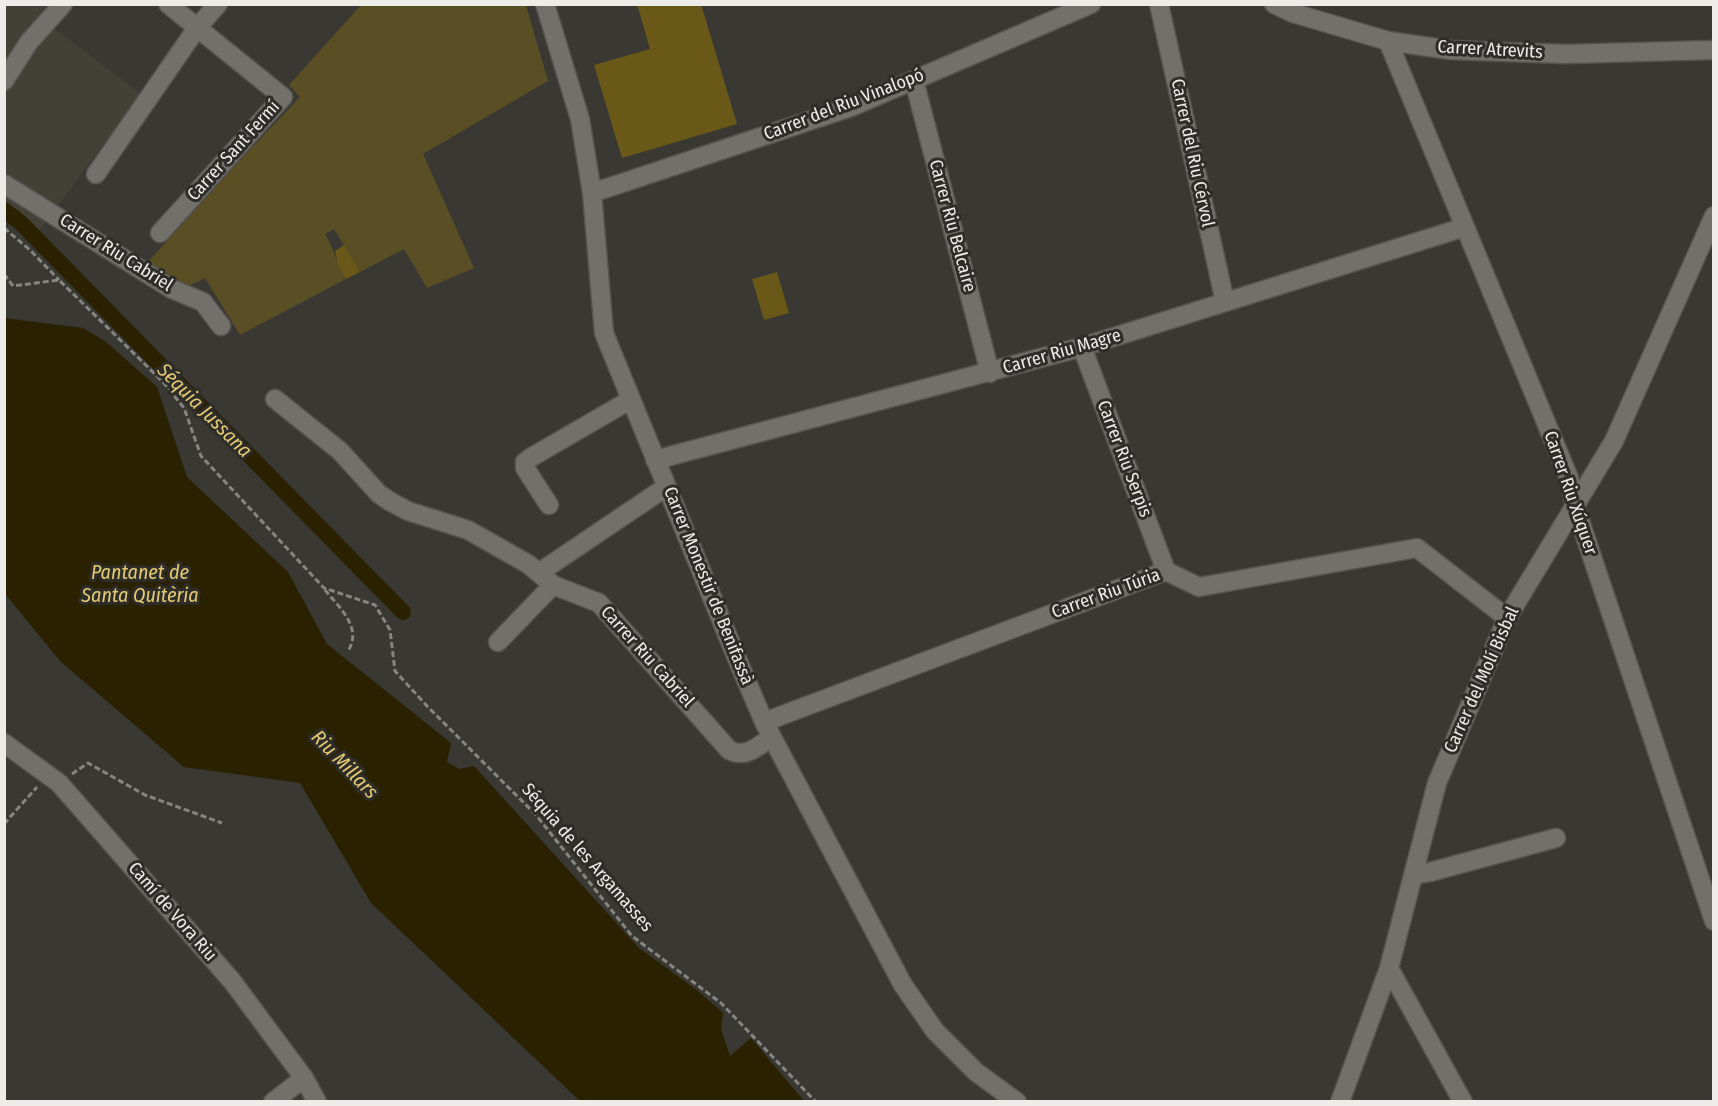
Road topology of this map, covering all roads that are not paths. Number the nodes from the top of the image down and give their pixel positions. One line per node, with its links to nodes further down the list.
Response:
1 (63, 4): 13 (street)
2 (168, 4): 9 (street, Carrer Sant Fermí)
3 (218, 4): 9 (street)
4 (545, 4): 16 (street, Carrer Monestir de Benifassà)
5 (1091, 4): 12 (street, Carrer del Riu Vinalopó)
6 (1159, 4): 20 (street, Carrer del Riu Cérvol)
7 (1274, 4): 8 (street, Carrer Atrevits)
8 (1293, 9): 10 (street, Carrer Atrevits)
9 (197, 27): 14 (street); 19 (street, Carrer Sant Fermí)
10 (1388, 41): 11 (street, Carrer Atrevits); 18 (street, Carrer Riu Xúquer)
11 (1713, 50)
12 (914, 80): 16 (street, Carrer del Riu Vinalopó); 23 (street, Carrer Riu Belcaire)
13 (4, 81)
14 (96, 174)
15 (4, 184): 21 (street, Carrer Riu Cabriel)
16 (592, 193): 25 (street, Carrer Monestir de Benifassà)
17 (1713, 216): 29 (street, Carrer del Molí Bisbal)
18 (1465, 227): 20 (street, Carrer Riu Magre); 29 (street, Carrer Riu Xúquer)
19 (160, 233)
20 (1225, 302): 22 (street, Carrer Riu Magre)
21 (221, 326)
22 (1082, 347): 23 (street, Carrer Riu Magre); 30 (street, Carrer Riu Serpis)
23 (990, 373): 26 (street, Carrer Riu Magre)
24 (275, 399): 31 (street, Carrer Riu Cabriel)
25 (630, 400): 26 (street, Carrer Monestir de Benifassà); 28 (street)
26 (655, 460): 27 (street, Carrer Monestir de Benifassà)
27 (666, 487): 31 (street); 34 (street, Carrer Monestir de Benifassà)
28 (549, 505)
29 (1575, 506): 32 (street, Carrer del Molí Bisbal); 38 (street, Carrer Riu Xúquer)
30 (1166, 571): 32 (street, Carrer Riu Túria); 34 (street, Carrer Riu Túria)
31 (546, 579): 33 (street); 34 (street, Carrer Riu Cabriel)
32 (1507, 618): 37 (street, Carrer del Molí Bisbal)
33 (498, 642)
34 (768, 730): 43 (street, Carrer Monestir de Benifassà)
35 (4, 742): 40 (street, Camí de Vora Riu)
36 (1556, 838): 37 (street)
37 (1414, 875): 39 (street, Carrer del Molí Bisbal)
38 (1713, 921)
39 (1389, 968): 44 (street, Carrer del Molí Bisbal); 45 (street)
40 (304, 1078): 41 (street); 42 (street, Camí de Vora Riu)
41 (273, 1101)
42 (317, 1101)
43 (1017, 1101)
44 (1340, 1101)
45 (1463, 1101)

